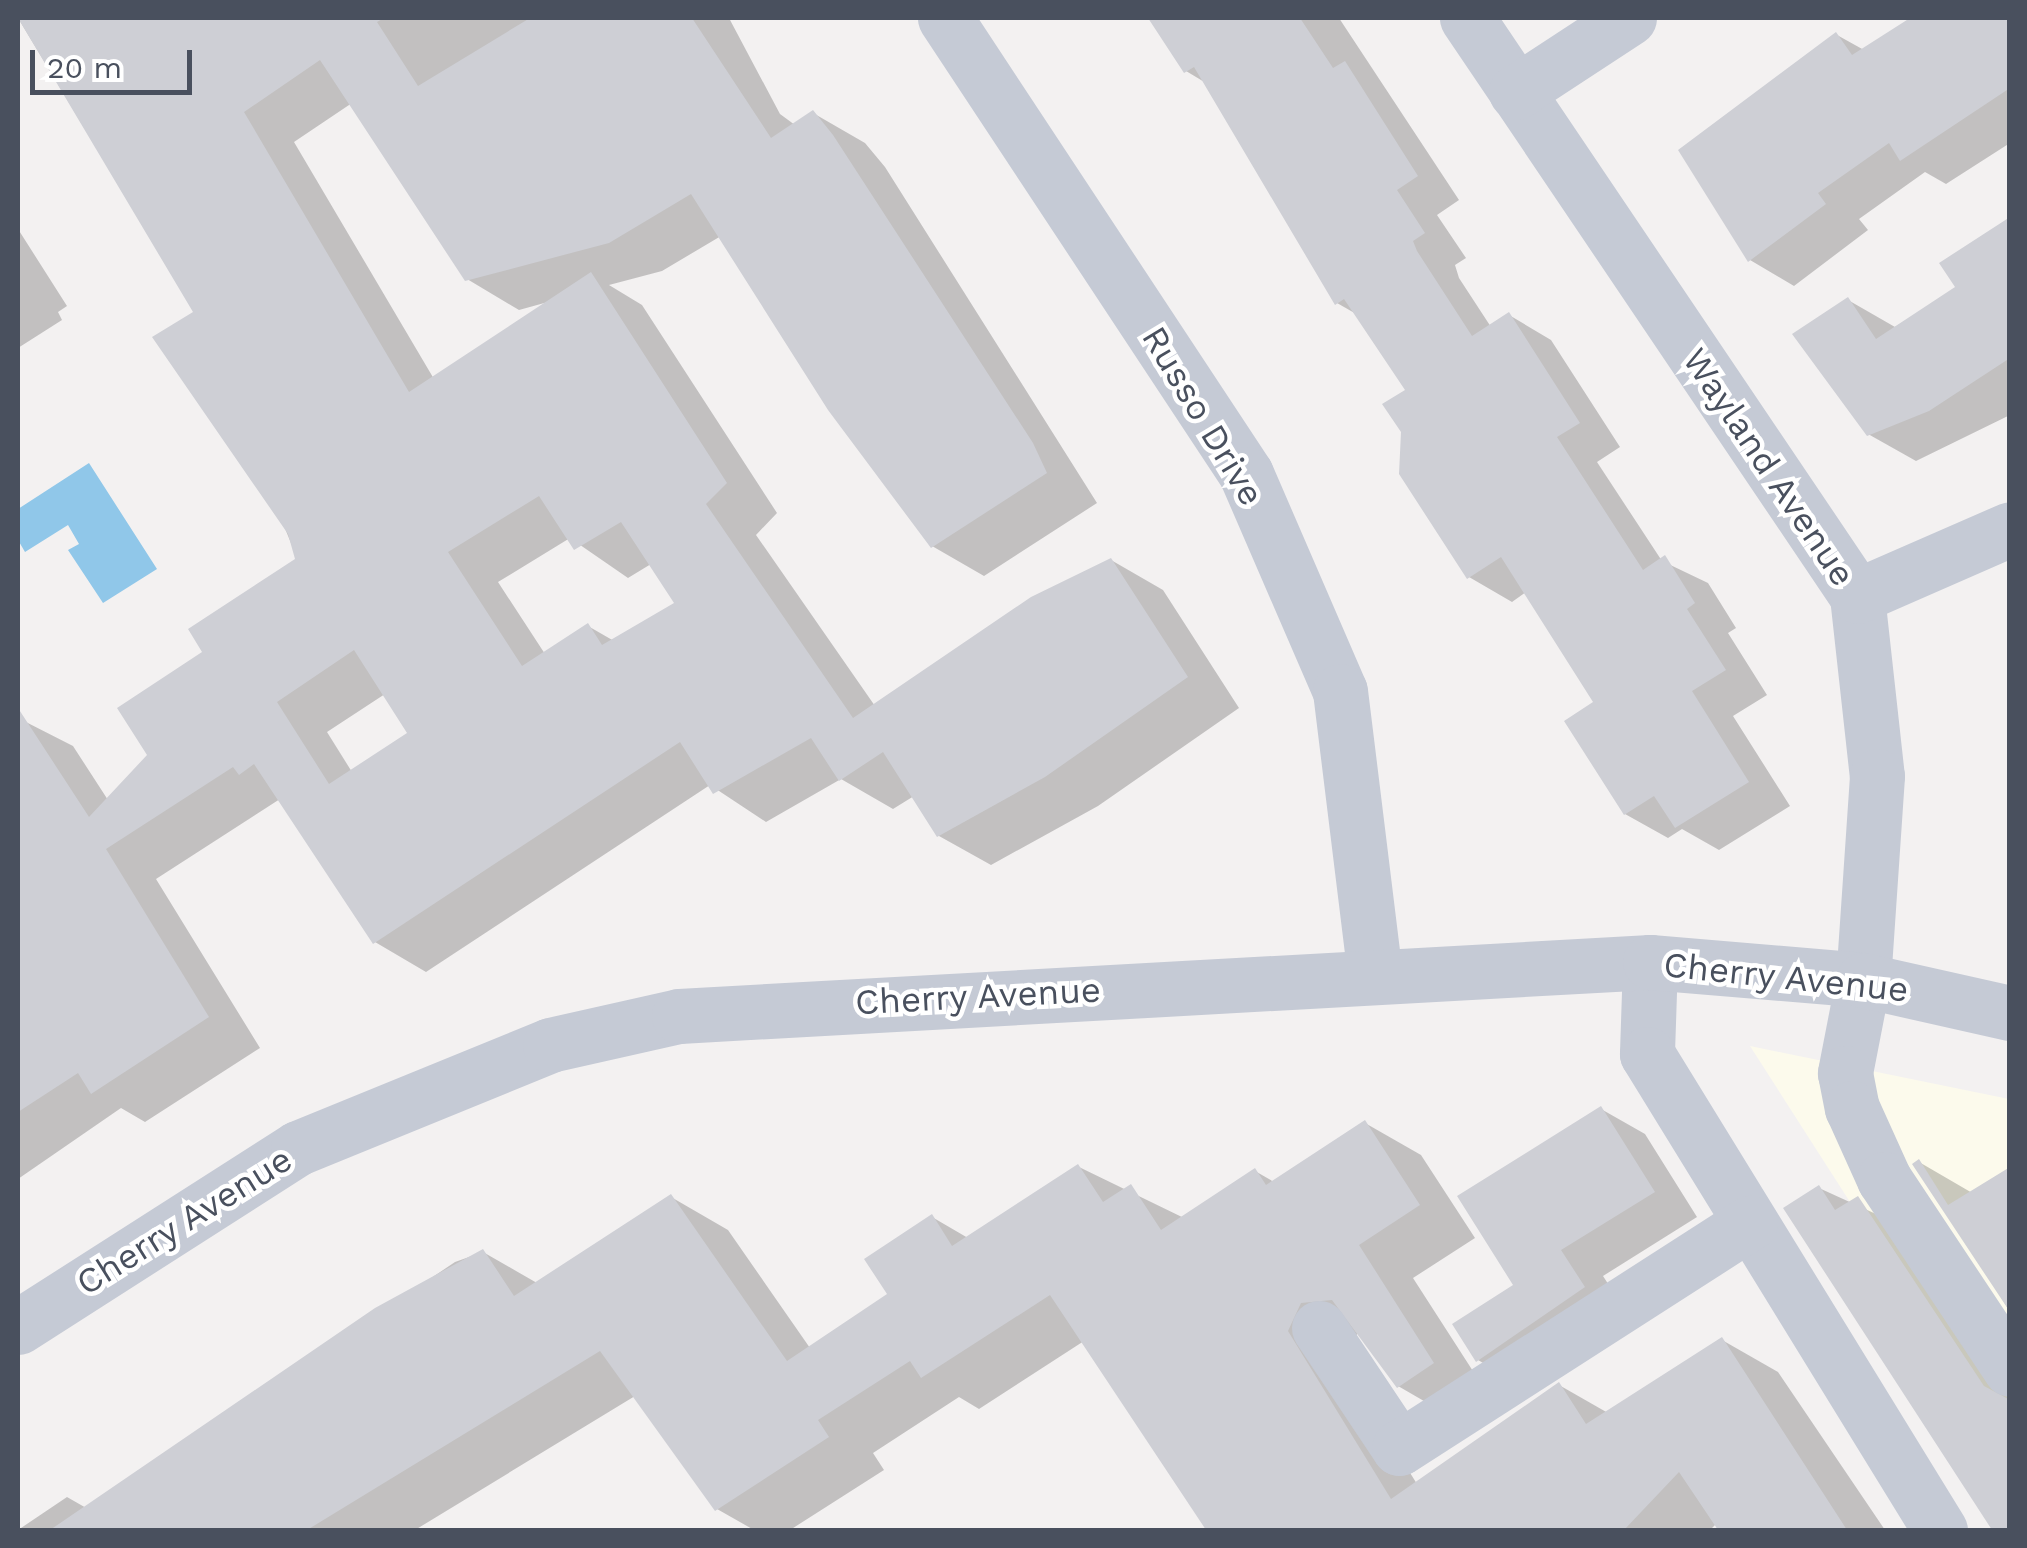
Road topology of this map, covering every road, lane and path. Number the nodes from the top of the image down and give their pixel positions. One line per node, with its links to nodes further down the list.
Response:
1 (945, 18): 8 (street, Russo Drive)
2 (1467, 18): 4 (street, Wayland Avenue)
3 (1628, 18): 4 (street)
4 (1516, 92): 6 (street, Wayland Avenue)
5 (2010, 529): 6 (street)
6 (1858, 596): 9 (street, Wayland Avenue)
7 (1650, 962): 8 (street, Cherry Avenue); 9 (street, Cherry Avenue); 11 (street)
8 (1375, 975): 12 (street, Cherry Avenue)
9 (1863, 980): 10 (street, Cherry Avenue); 14 (street, Wayland Avenue)
10 (2010, 1013)
11 (1750, 1224): 13 (street); 15 (street)
12 (18, 1327)
13 (1318, 1328)
14 (2010, 1369)
15 (1940, 1530)

